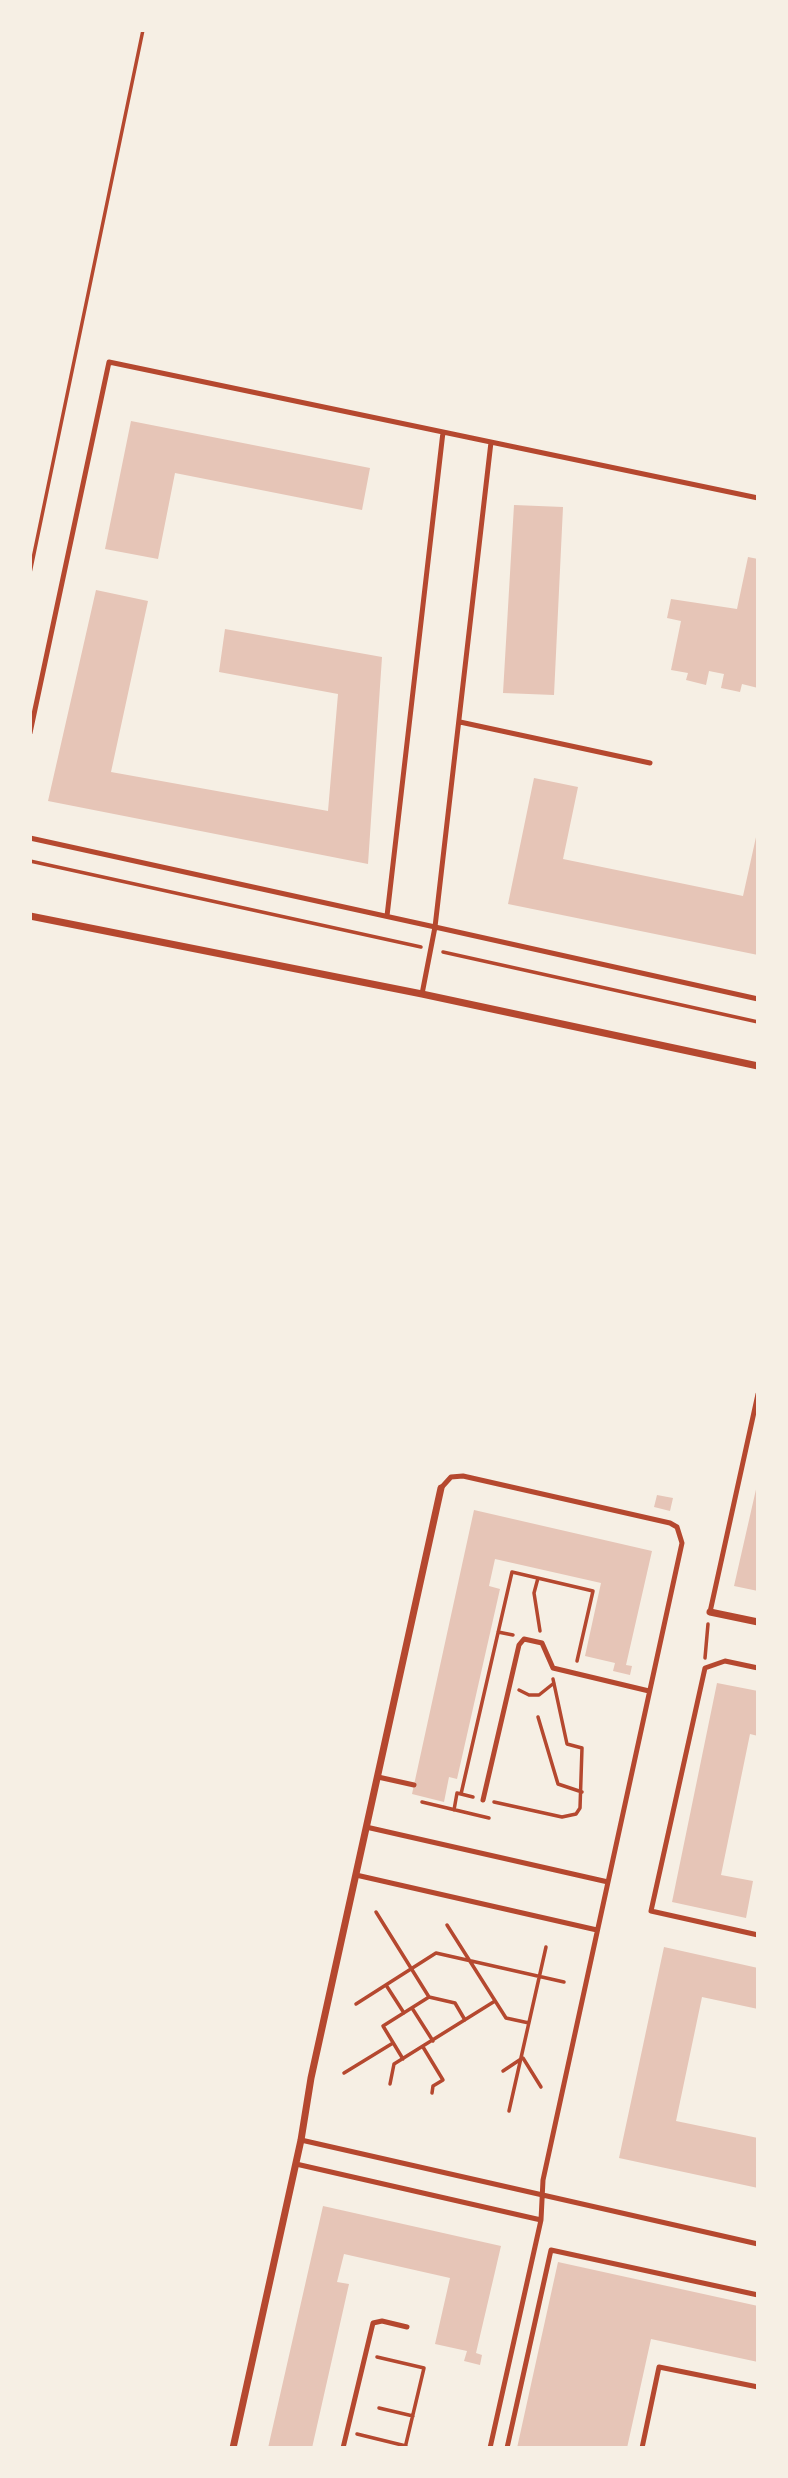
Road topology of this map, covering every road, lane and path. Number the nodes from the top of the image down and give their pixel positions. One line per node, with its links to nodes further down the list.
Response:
1 (142, 30): 5 (path)
2 (443, 432): 3 (lane); 7 (lane); 12 (lane)
3 (491, 442): 4 (lane); 6 (lane)
4 (758, 498)
5 (30, 573)
6 (460, 722): 8 (lane); 13 (lane)
7 (30, 733)
8 (650, 763)
9 (30, 838): 12 (lane)
10 (30, 861): 14 (path)
11 (30, 916): 15 (street)
12 (387, 916): 13 (lane)
13 (435, 927): 14 (lane); 16 (lane)
14 (431, 949): 15 (lane); 17 (path)
15 (422, 994): 18 (street)
16 (758, 999)
17 (758, 1022)
18 (758, 1066)
19 (758, 1394): 22 (lane)
20 (441, 1488): 30 (lane); 32 (street)
21 (538, 1578): 24 (path)
22 (710, 1612): 23 (street); 26 (path)
23 (758, 1622)
24 (542, 1643): 25 (lane); 28 (lane)
25 (553, 1668): 29 (path); 30 (lane)
26 (705, 1668): 27 (lane); 45 (lane)
27 (758, 1668)
28 (510, 1681): 29 (path); 35 (lane)
29 (554, 1683): 34 (path)
30 (649, 1691): 41 (lane)
31 (538, 1717): 34 (path)
32 (378, 1777): 33 (lane); 39 (street)
33 (414, 1785)
34 (582, 1792): 35 (path)
35 (483, 1800): 37 (path)
36 (422, 1802): 37 (path)
37 (454, 1810): 38 (path)
38 (489, 1818)
39 (366, 1827): 40 (street); 41 (lane)
40 (356, 1875): 44 (lane); 70 (street)
41 (608, 1882): 44 (lane)
42 (376, 1912): 48 (path)
43 (447, 1925): 47 (path)
44 (597, 1930): 72 (lane)
45 (758, 1935)
46 (547, 1947): 49 (path)
47 (470, 1960): 48 (path); 49 (path); 53 (path)
48 (412, 1968): 51 (path); 52 (path)
49 (540, 1976): 50 (path); 58 (path)
50 (564, 1982)
51 (386, 1984): 54 (path); 56 (path)
52 (429, 1997): 55 (path); 57 (path)
53 (495, 2001): 57 (path); 58 (path)
54 (356, 2004)
55 (412, 2008): 56 (path); 59 (path)
56 (404, 2013): 60 (path)
57 (466, 2020): 59 (path)
58 (529, 2023): 62 (path)
59 (433, 2040): 61 (path)
60 (393, 2043): 63 (path); 65 (path)
61 (423, 2047): 63 (path); 68 (path)
62 (521, 2058): 64 (path); 67 (path); 69 (path)
63 (403, 2059): 66 (path)
64 (503, 2071)
65 (344, 2073)
66 (390, 2084)
67 (541, 2087)
68 (432, 2093)
69 (509, 2111)
70 (302, 2140): 71 (street); 72 (lane)
71 (296, 2164): 73 (lane); 83 (street)
72 (542, 2194): 73 (lane); 74 (lane)
73 (541, 2220): 85 (lane)
74 (758, 2244)
75 (758, 2295): 86 (lane)
76 (407, 2327): 77 (lane)
77 (364, 2354): 80 (path); 81 (lane)
78 (758, 2387): 87 (lane)
79 (379, 2408): 80 (path)
80 (413, 2416): 82 (path)
81 (346, 2432): 82 (path); 84 (lane)
82 (406, 2447)
83 (233, 2448)
84 (343, 2448)
85 (490, 2448)
86 (507, 2448)
87 (642, 2448)

